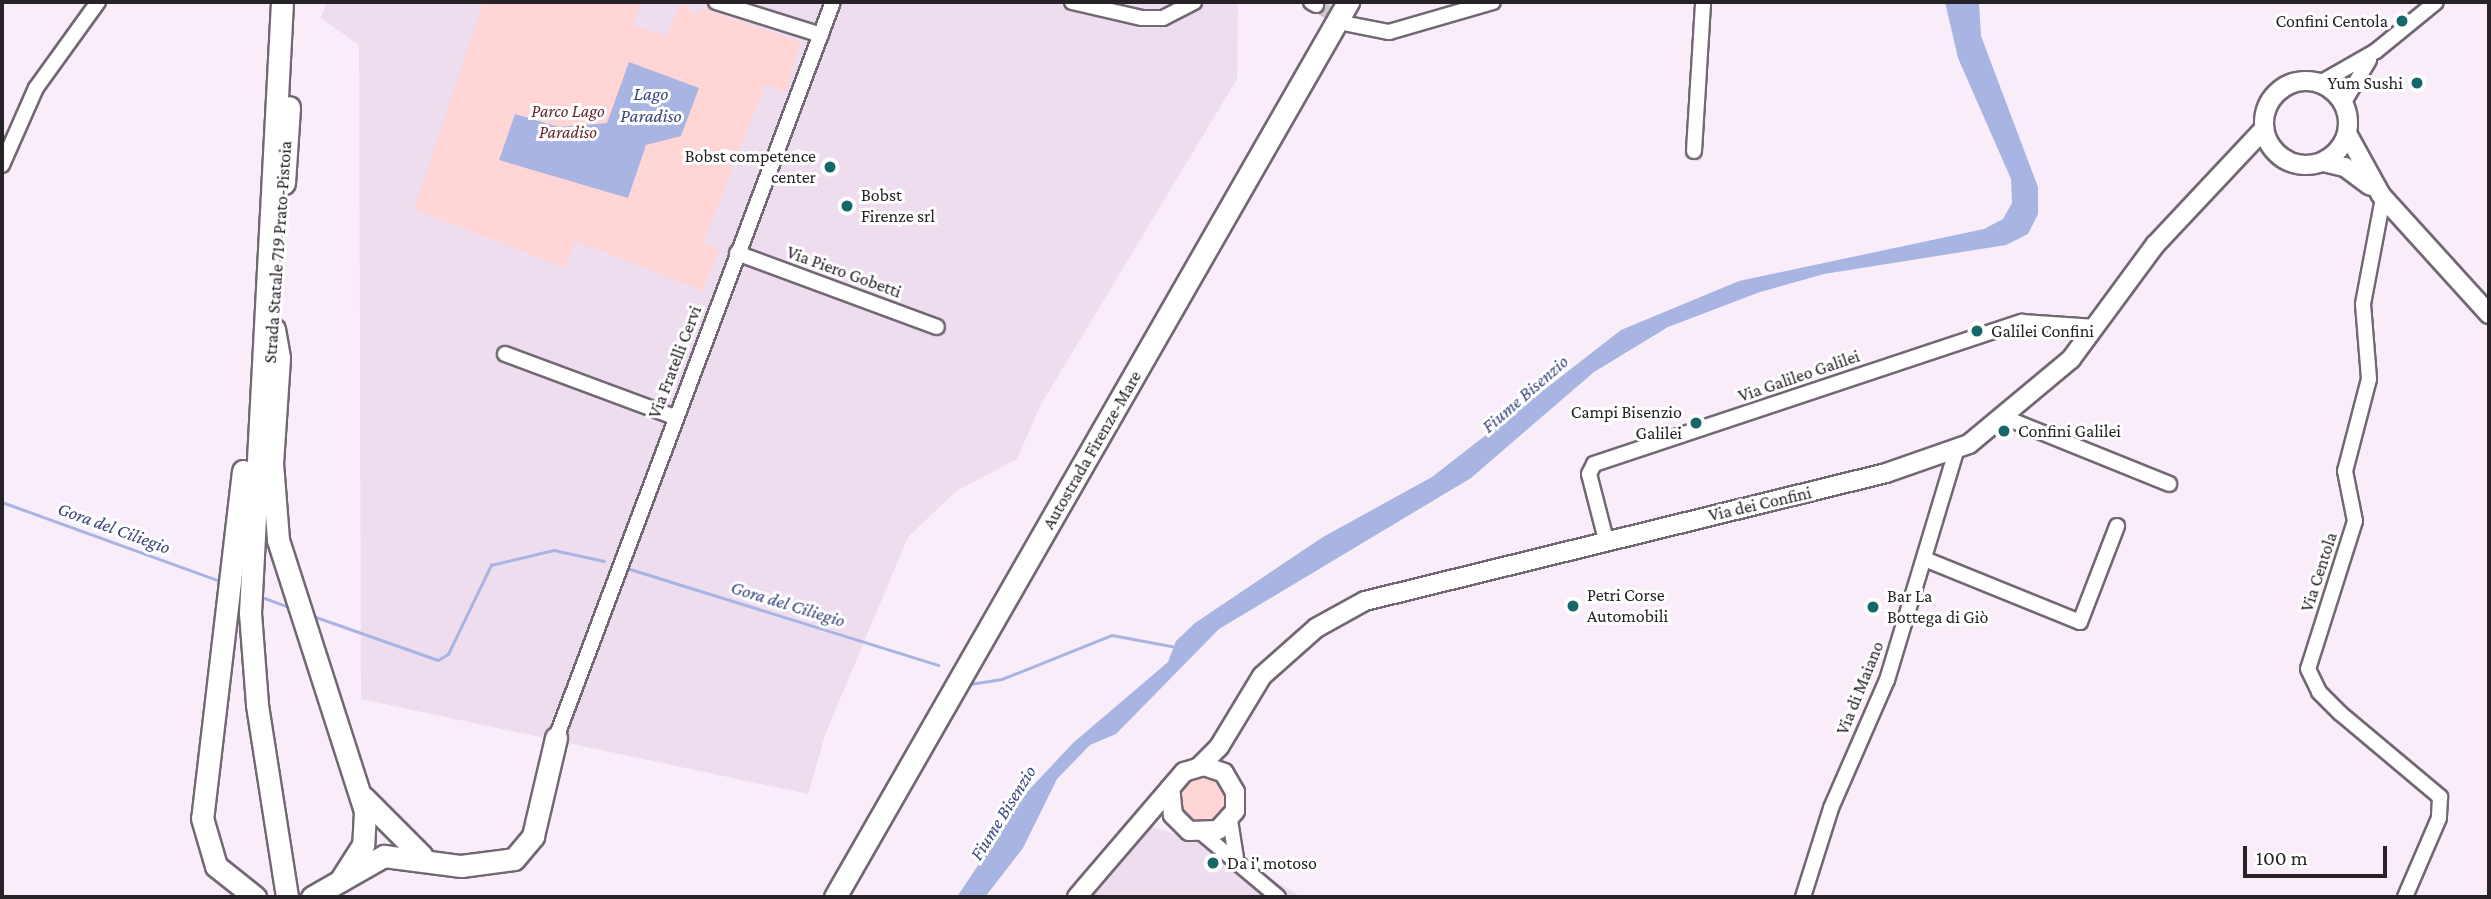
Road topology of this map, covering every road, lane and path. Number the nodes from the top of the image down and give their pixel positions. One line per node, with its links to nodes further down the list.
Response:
1 (98, 2): 22 (street)
2 (286, 2): 29 (highway, Strada Statale 719 Prato-Pistoia)
3 (716, 2): 13 (street)
4 (833, 2): 13 (street, Via Fratelli Cervi)
5 (1072, 2): 6 (street)
6 (1194, 2)
7 (1348, 2): 55 (highway, Autostrada Firenze-Mare)
8 (1493, 2): 12 (street)
9 (1703, 2): 19 (street)
10 (2436, 2): 14 (street, Via dei Confini)
11 (1320, 3): 54 (highway, Autostrada Firenze-Mare)
12 (1348, 24)
13 (821, 35): 25 (street, Via Fratelli Cervi)
14 (2376, 51): 15 (street, Via dei Confini); 16 (street, Via dei Confini)
15 (2320, 83): 16 (main road); 17 (main road, Via dei Confini)
16 (2344, 102): 18 (main road)
17 (2264, 129): 20 (main road); 23 (main road, Via dei Confini)
18 (2348, 135): 21 (main road); 24 (main road)
19 (1694, 151)
20 (2279, 156): 21 (main road); 23 (main road, Via dei Confini)
21 (2323, 162): 24 (main road)
22 (2, 165)
23 (2214, 189): 28 (main road, Via dei Confini)
24 (2382, 197): 26 (main road); 59 (street, Via Centola)
25 (737, 253): 27 (street, Via Piero Gobetti); 31 (street, Via Fratelli Cervi)
26 (2489, 314)
27 (937, 327)
28 (2095, 327): 32 (main road, Via dei Confini); 36 (street, Via Galileo Galilei)
29 (267, 331): 43 (highway); 51 (highway, Strada Statale 719 Prato-Pistoia); 52 (highway)
30 (505, 354): 31 (street)
31 (674, 417): 39 (street, Via Fratelli Cervi)
32 (2006, 418): 33 (main road, Via dei Confini); 34 (street)
33 (1956, 451): 36 (main road, Via dei Confini); 37 (street, Via di Maiano)
34 (2169, 484)
35 (2117, 526): 37 (street)
36 (1606, 541): 38 (main road, Via dei Confini)
37 (1927, 560): 58 (street, Via di Maiano)
38 (1240, 708): 40 (main road, Via dei Confini); 41 (main road, Via dei Confini)
39 (556, 738): 48 (highway)
40 (1200, 766): 41 (main road); 42 (main road, Via dei Confini)
41 (1227, 776): 44 (main road, Via dei Confini)
42 (1170, 788): 45 (main road); 46 (main road, Via dei Confini)
43 (362, 796): 48 (highway); 50 (highway)
44 (1230, 820): 47 (main road); 49 (street)
45 (1177, 822): 46 (main road); 47 (main road)
46 (1135, 828): 56 (main road, Via dei Confini)
47 (1203, 834): 49 (street)
48 (424, 857): 50 (highway)
49 (1237, 863): 57 (street)
50 (340, 881): 53 (highway)
51 (285, 887)
52 (255, 897)
53 (312, 897)
54 (820, 897)
55 (835, 897)
56 (1077, 897)
57 (1279, 897)
58 (1804, 897)
59 (2405, 897)

